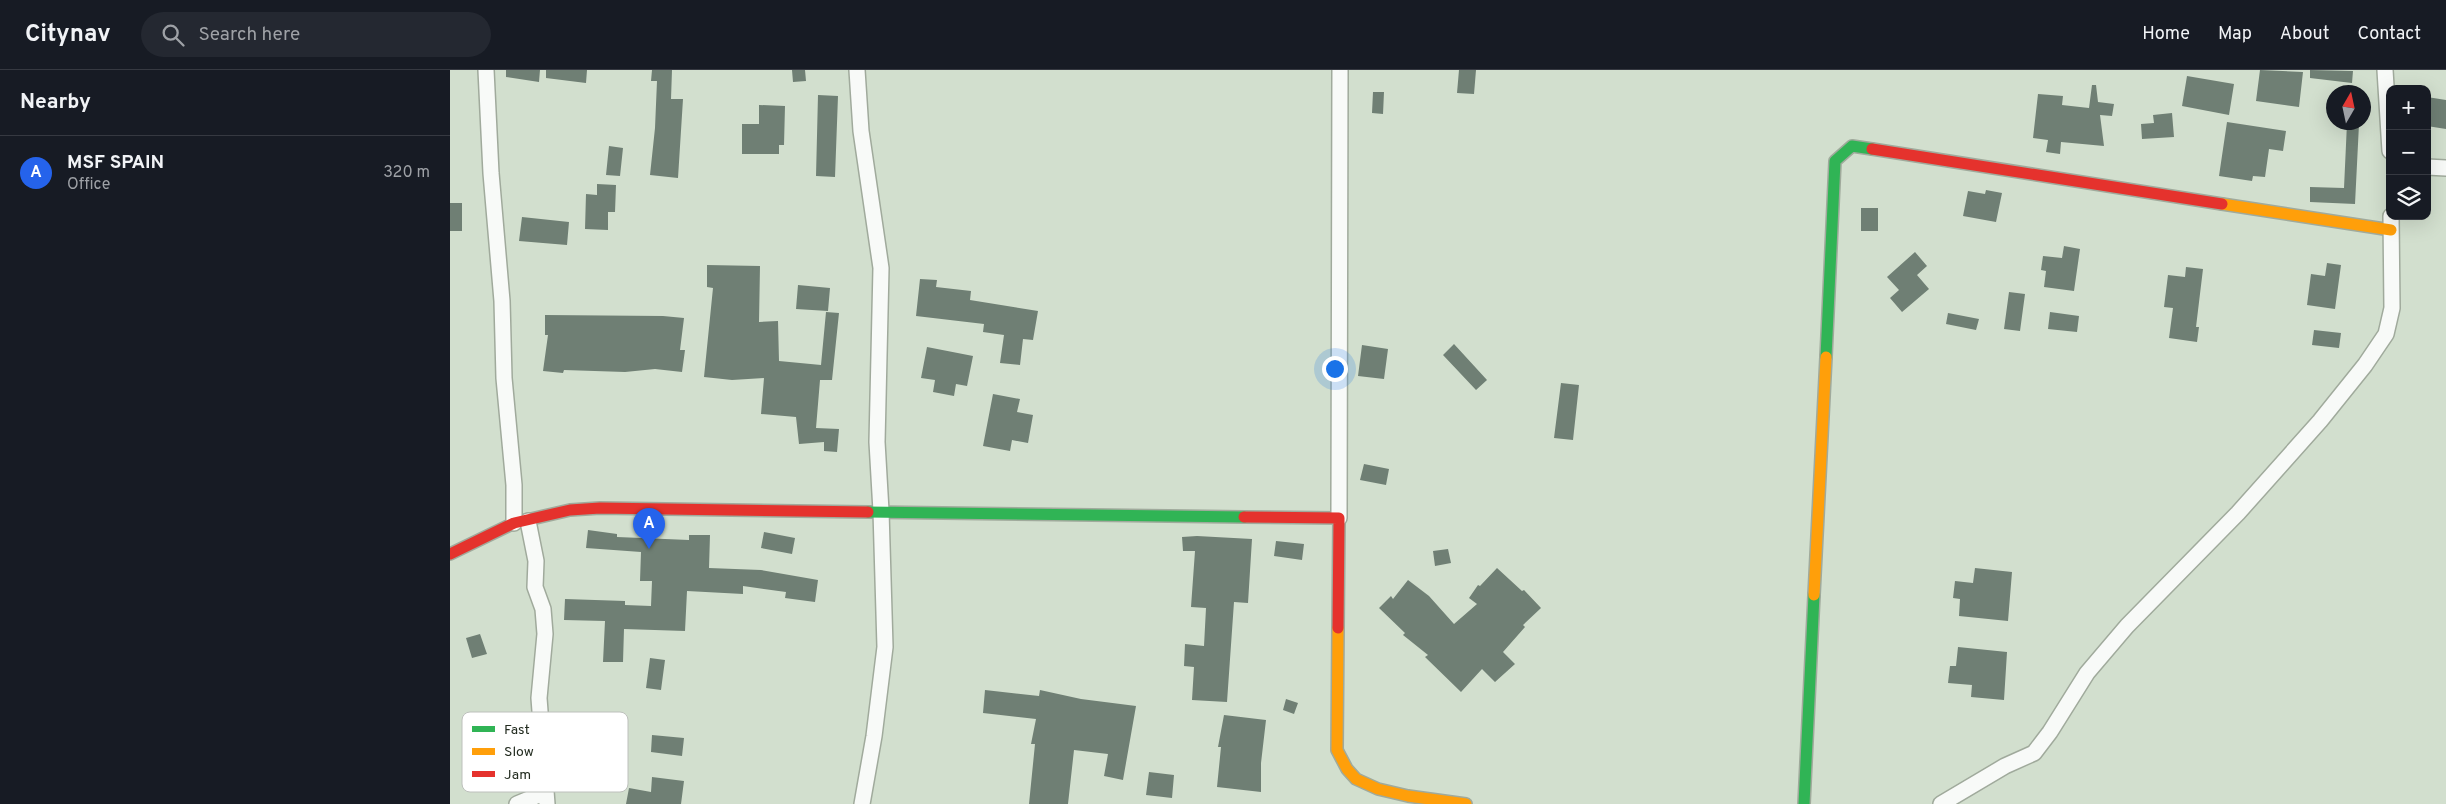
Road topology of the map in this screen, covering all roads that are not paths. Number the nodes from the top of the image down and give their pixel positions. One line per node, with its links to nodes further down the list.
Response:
1 (486, 70): 11 (street)
2 (857, 70): 9 (street)
3 (1340, 70): 10 (street)
4 (2385, 70): 5 (street)
5 (2389, 130)
6 (2431, 168): 7 (street)
7 (2446, 168)
8 (2391, 223): 18 (street); 19 (street)
9 (881, 511): 10 (street); 11 (street); 16 (street)
10 (1339, 518): 17 (street)
11 (521, 522): 12 (street); 13 (street)
12 (450, 554)
13 (540, 712)
14 (547, 798): 15 (street)
15 (517, 804)
16 (862, 804)
17 (1466, 804)
18 (1804, 804)
19 (1941, 804)

